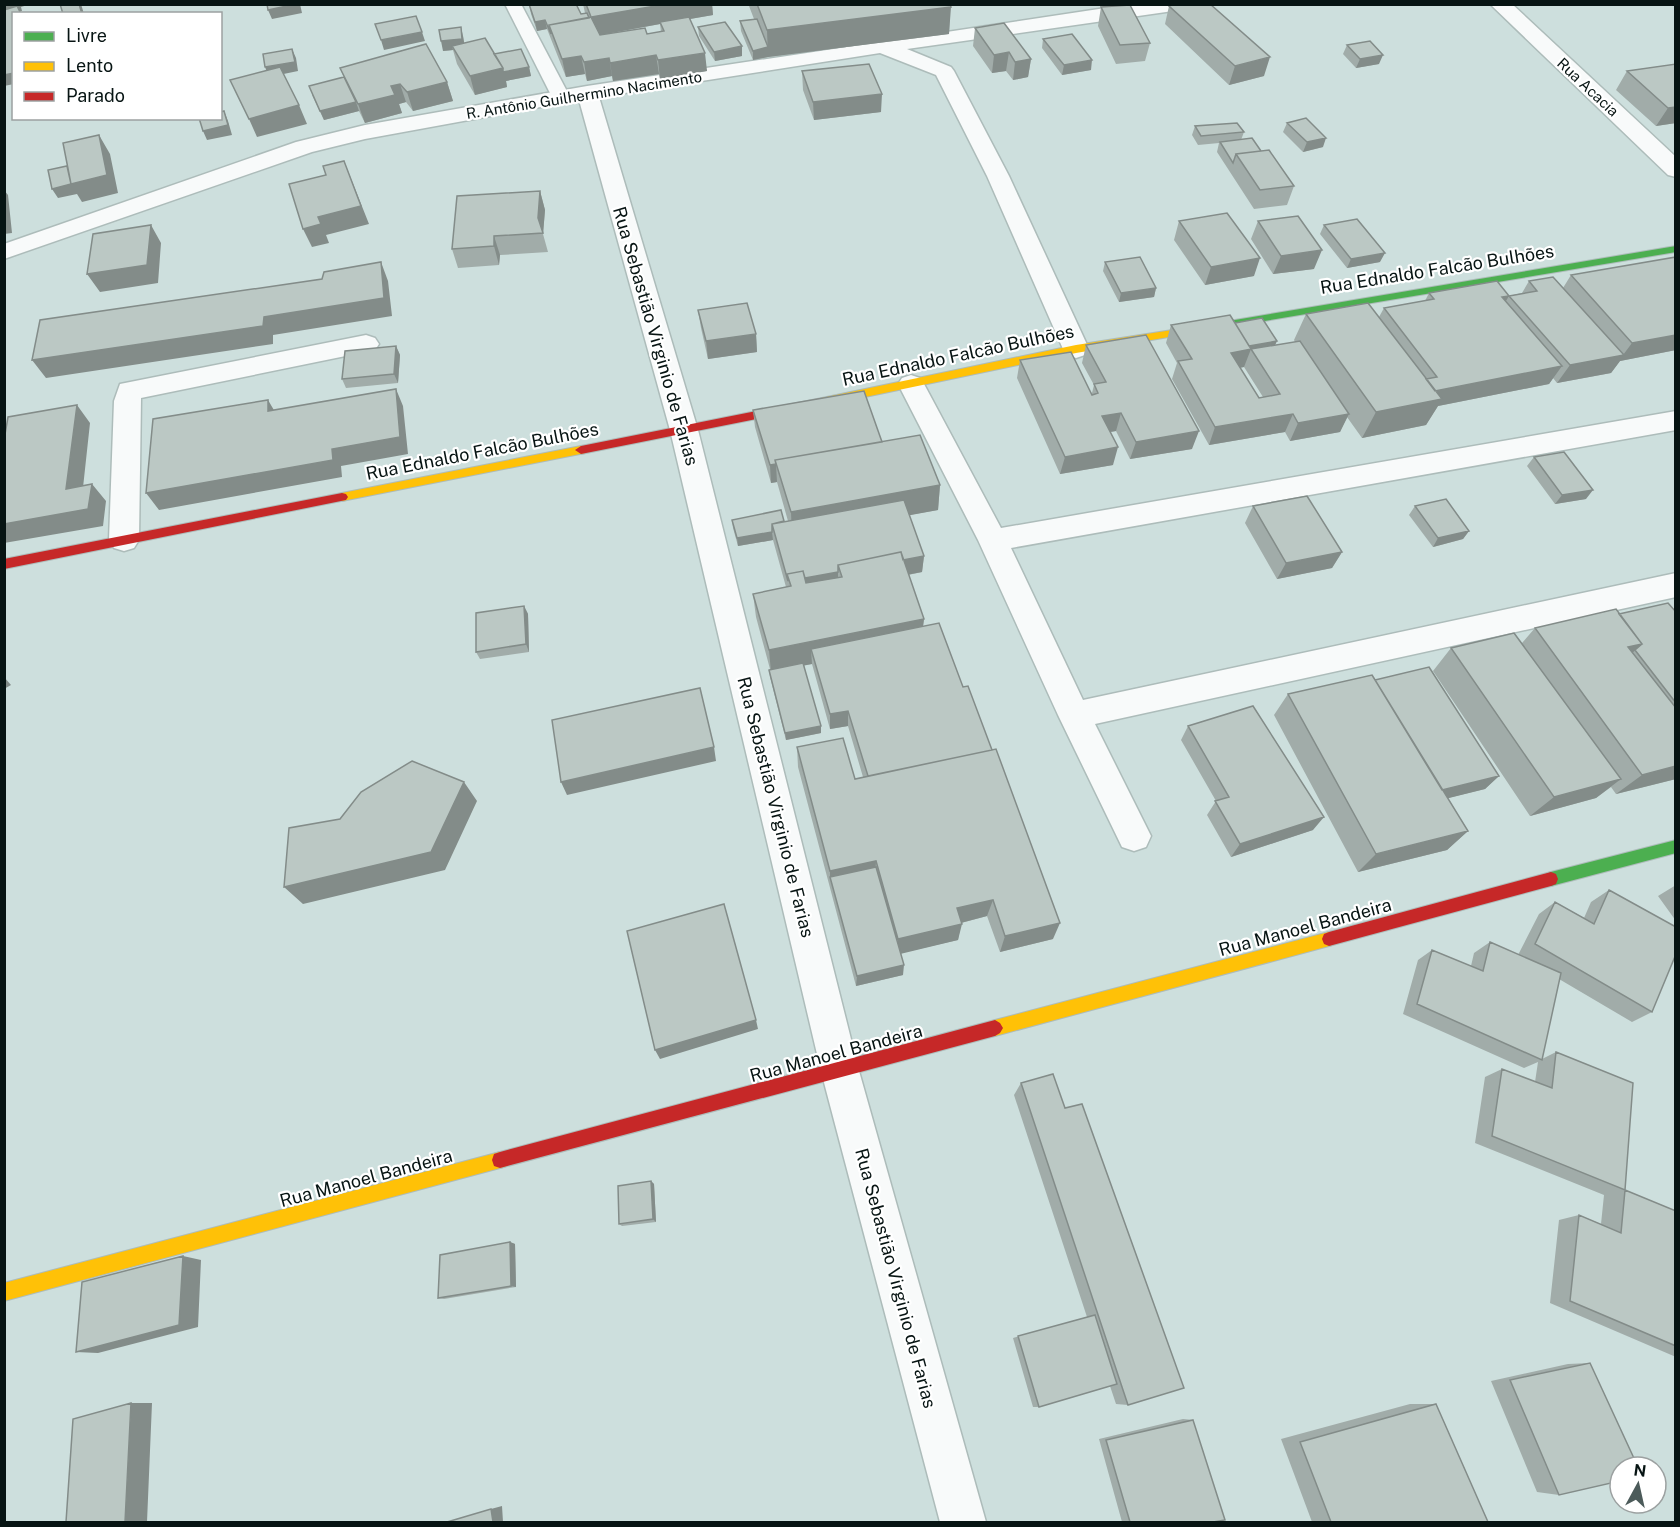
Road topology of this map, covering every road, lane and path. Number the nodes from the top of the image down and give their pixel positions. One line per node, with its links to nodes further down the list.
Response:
1 (513, 4): 7 (lane, Rua Sebastião Virginio de Farias)
2 (1180, 4): 4 (street, R. Antônio Guilhermino Nacimento)
3 (1500, 4): 8 (street, Rua Acacia)
4 (958, 35): 5 (street, R. Antônio Guilhermino Nacimento); 6 (street)
5 (883, 47): 6 (street); 7 (street, R. Antônio Guilhermino Nacimento)
6 (944, 70): 12 (street)
7 (574, 95): 10 (street, R. Antônio Guilhermino Nacimento); 15 (street, Rua Sebastião Virginio de Farias)
8 (1676, 170)
9 (1676, 249): 12 (street, Rua Ednaldo Falcão Bulhões)
10 (4, 252)
11 (366, 344): 16 (street)
12 (1077, 349): 13 (street, Rua Ednaldo Falcão Bulhões)
13 (911, 384): 15 (street, Rua Ednaldo Falcão Bulhões); 17 (street)
14 (1676, 420): 17 (street)
15 (684, 430): 16 (street, Rua Ednaldo Falcão Bulhões); 23 (street, Rua Sebastião Virginio de Farias)
16 (124, 540): 18 (street, Rua Ednaldo Falcão Bulhões)
17 (993, 540): 20 (street)
18 (4, 564)
19 (1676, 585): 20 (street)
20 (1074, 716): 21 (street)
21 (1134, 836)
22 (1676, 846): 23 (street, Rua Manoel Bandeira)
23 (840, 1071): 24 (street, Rua Manoel Bandeira); 25 (street, Rua Sebastião Virginio de Farias)
24 (4, 1292)
25 (963, 1522)

